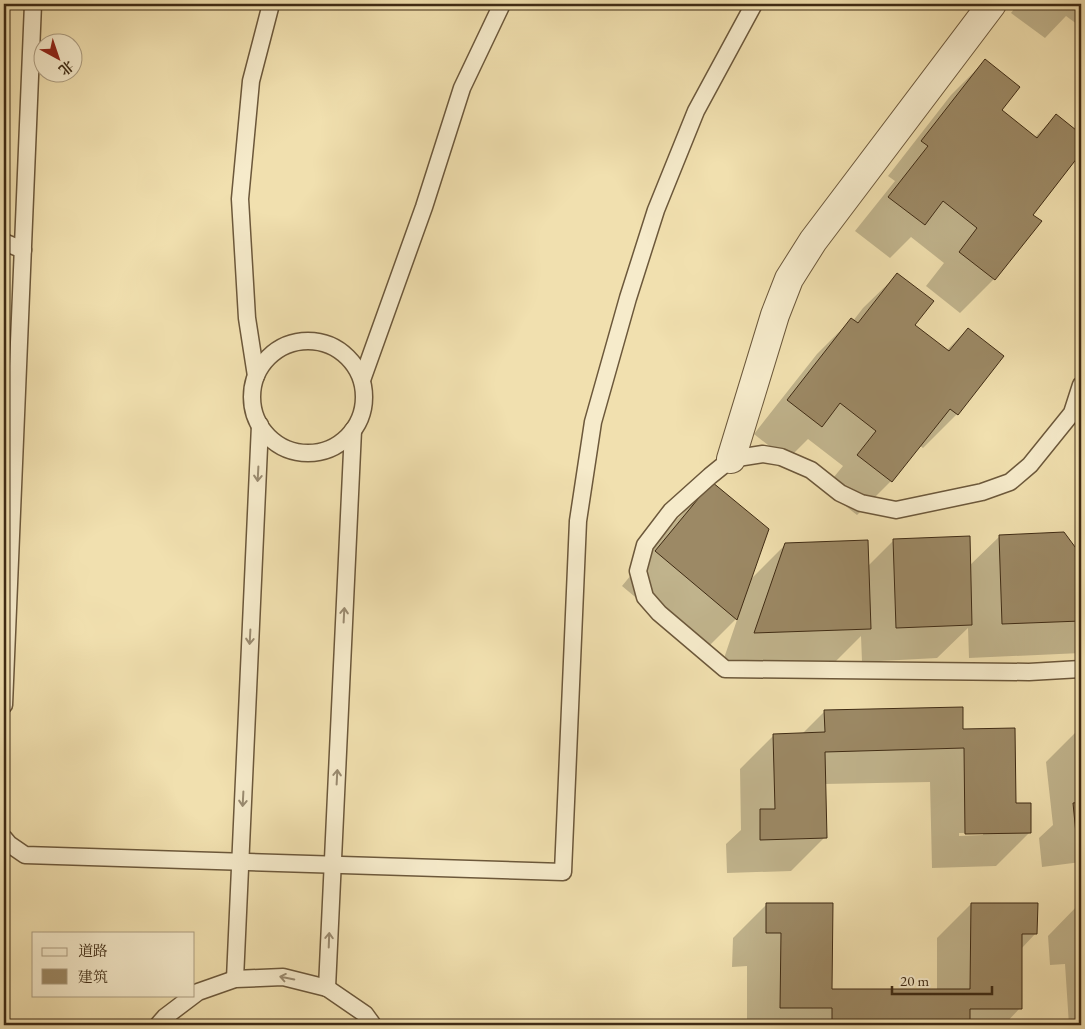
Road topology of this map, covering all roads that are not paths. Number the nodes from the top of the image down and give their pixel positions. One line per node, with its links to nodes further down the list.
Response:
1 (33, 4): 7 (lane)
2 (271, 4): 8 (lane)
3 (502, 4): 9 (lane)
4 (754, 4): 18 (lane)
5 (992, 4): 13 (street)
6 (4, 242): 7 (lane)
7 (23, 250): 15 (lane)
8 (256, 376): 9 (lane); 11 (lane)
9 (362, 380): 12 (lane)
10 (1081, 385): 13 (lane)
11 (260, 426): 12 (lane); 17 (lane, one-way to 17)
12 (354, 430): 18 (lane, one-way to 12)
13 (731, 460): 14 (lane)
14 (1081, 669)
15 (4, 706)
16 (4, 838): 17 (lane)
17 (240, 862): 18 (lane); 19 (lane)
18 (332, 864): 20 (lane, one-way to 18)
19 (236, 979): 20 (lane, one-way to 19); 21 (lane)
20 (327, 988): 24 (lane)
21 (195, 994)
22 (192, 996): 23 (lane)
23 (158, 1025)
24 (373, 1025)

